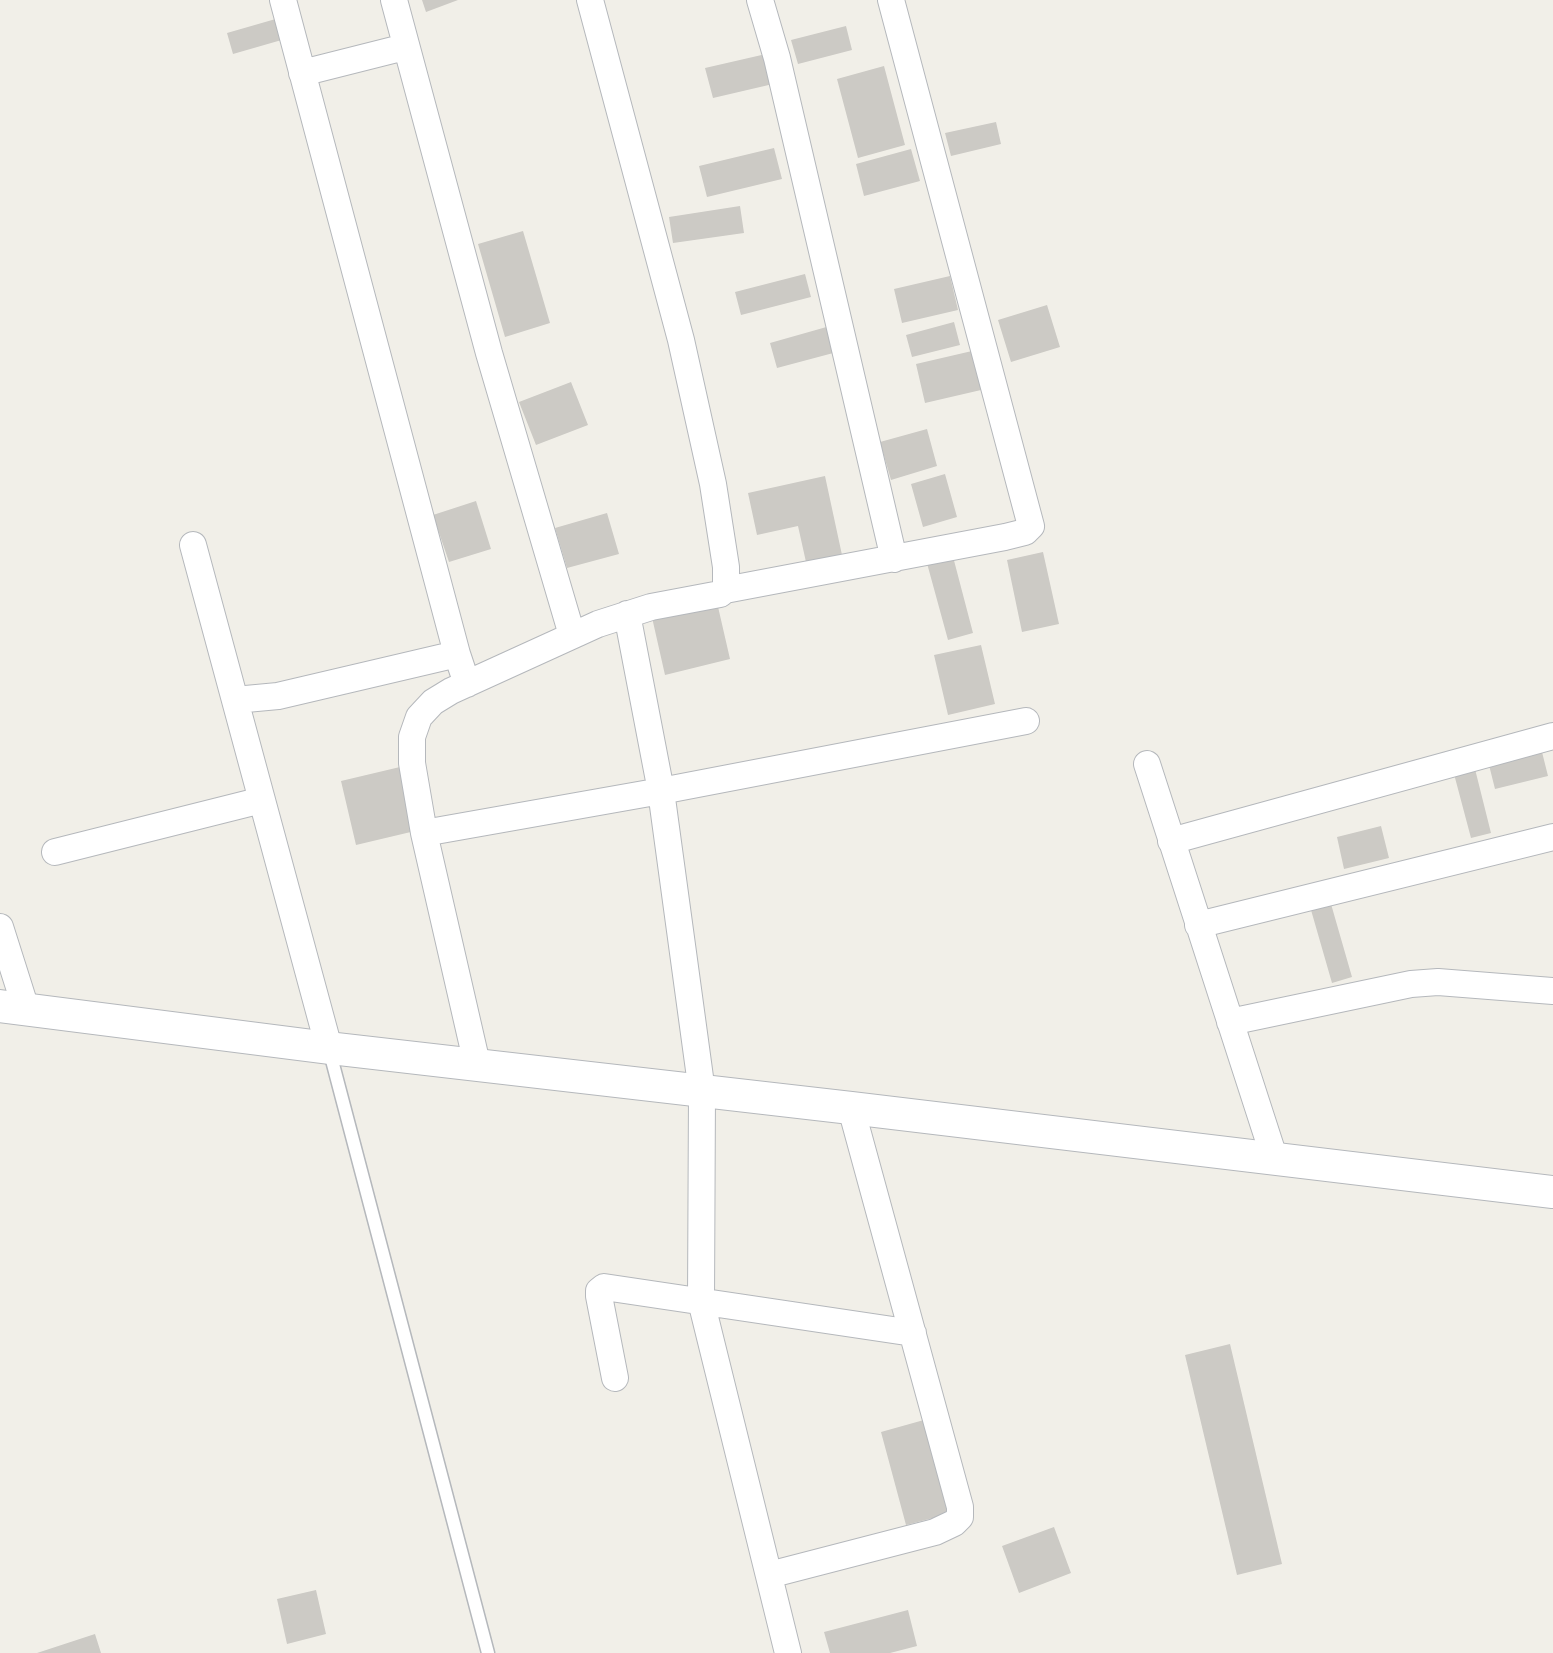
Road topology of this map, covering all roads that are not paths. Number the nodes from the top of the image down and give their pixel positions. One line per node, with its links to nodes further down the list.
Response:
1 (283, 0): 7 (street)
2 (394, 0): 6 (street)
3 (590, 0): 10 (street)
4 (760, 0): 9 (street)
5 (891, 0): 9 (street)
6 (405, 47): 7 (street); 12 (street)
7 (302, 73): 13 (street)
8 (193, 545): 15 (street)
9 (894, 559): 10 (street)
10 (725, 590): 11 (street)
11 (627, 614): 12 (street); 19 (street)
12 (572, 635): 14 (street)
13 (457, 654): 14 (street); 15 (street)
14 (467, 684): 21 (street)
15 (235, 700): 20 (street)
16 (1026, 721): 19 (street)
17 (1553, 736): 23 (street)
18 (1147, 764): 23 (street)
19 (661, 791): 21 (street); 32 (street)
20 (262, 800): 24 (street); 30 (street)
21 (424, 833): 31 (street)
22 (1553, 837): 25 (street)
23 (1171, 841): 25 (street)
24 (56, 852)
25 (1198, 925): 29 (street)
26 (0, 927): 28 (street)
27 (1553, 991): 29 (street)
28 (13, 1008): 30 (street)
29 (1230, 1022): 34 (street)
30 (329, 1048): 31 (street); 40 (lane)
31 (477, 1064): 32 (street)
32 (702, 1092): 33 (street); 36 (street)
33 (851, 1108): 34 (street); 37 (street)
34 (1275, 1160): 35 (street)
35 (1553, 1192)
36 (701, 1300): 37 (street); 38 (street); 39 (street)
37 (913, 1333): 39 (street)
38 (615, 1378)
39 (769, 1575): 41 (street)
40 (488, 1653)
41 (788, 1653)

